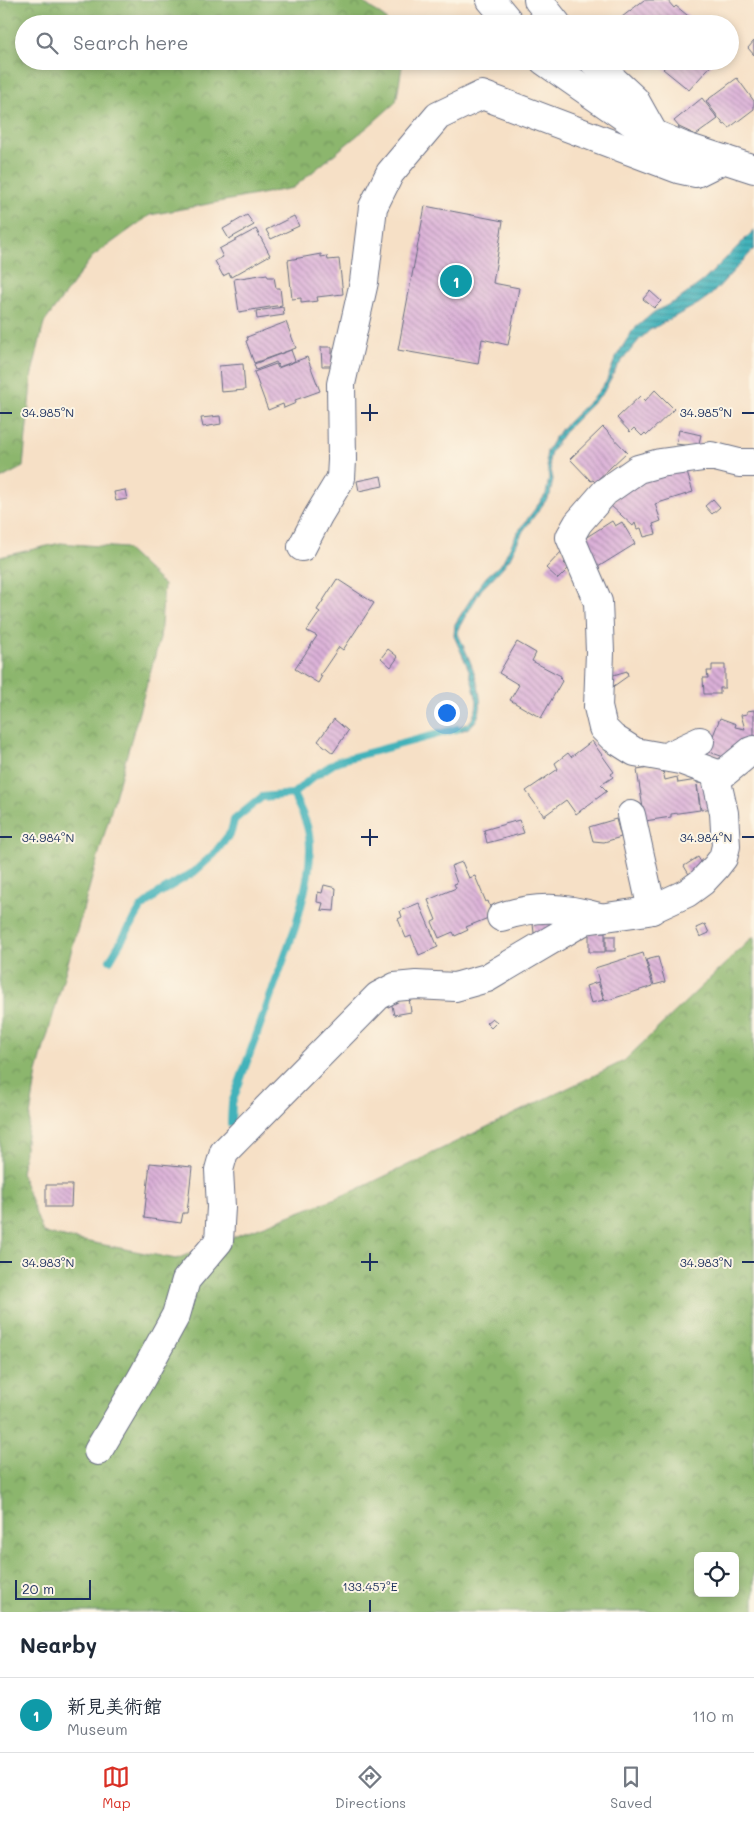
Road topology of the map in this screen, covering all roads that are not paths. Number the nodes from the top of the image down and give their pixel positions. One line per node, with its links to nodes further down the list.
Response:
1 (491, 0): 3 (street)
2 (538, 0): 4 (street)
3 (504, 15)
4 (550, 15)
5 (557, 70): 7 (street)
6 (603, 70): 7 (street)
7 (654, 134): 8 (street)
8 (724, 159): 9 (street); 11 (street)
9 (754, 169)
10 (754, 463): 14 (street)
11 (302, 547)
12 (700, 741): 14 (street)
13 (754, 750): 15 (street)
14 (666, 758): 15 (street)
15 (716, 779): 17 (street)
16 (631, 815): 17 (street)
17 (652, 910): 19 (street)
18 (501, 917): 19 (street)
19 (599, 917): 20 (street)
20 (98, 1451)

